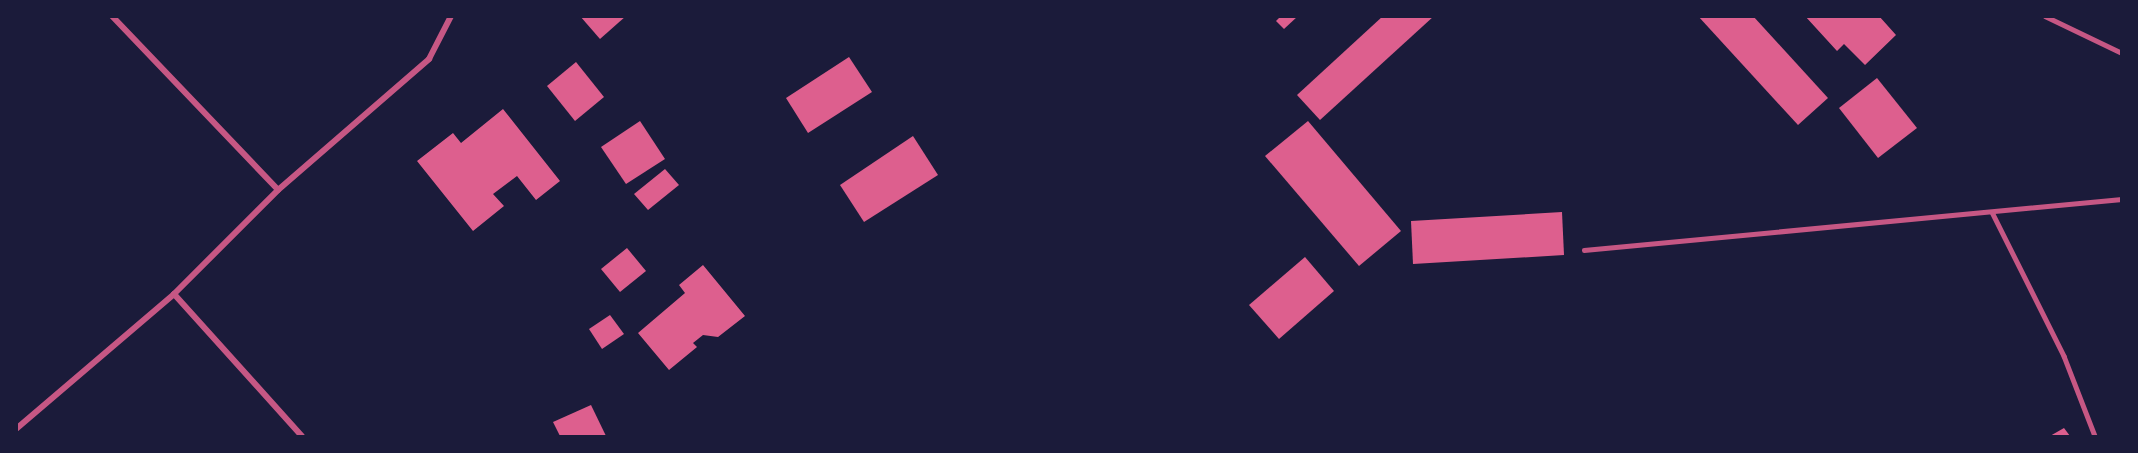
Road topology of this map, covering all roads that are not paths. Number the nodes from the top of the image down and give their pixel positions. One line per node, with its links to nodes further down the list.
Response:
1 (112, 16): 5 (street)
2 (451, 16): 5 (street)
3 (2045, 16): 4 (lane)
4 (2121, 53)
5 (278, 190): 9 (street)
6 (2121, 199): 7 (lane)
7 (1992, 212): 8 (lane); 12 (lane)
8 (1584, 250)
9 (174, 294): 10 (street); 11 (street)
10 (16, 429)
11 (302, 436)
12 (2095, 436)

